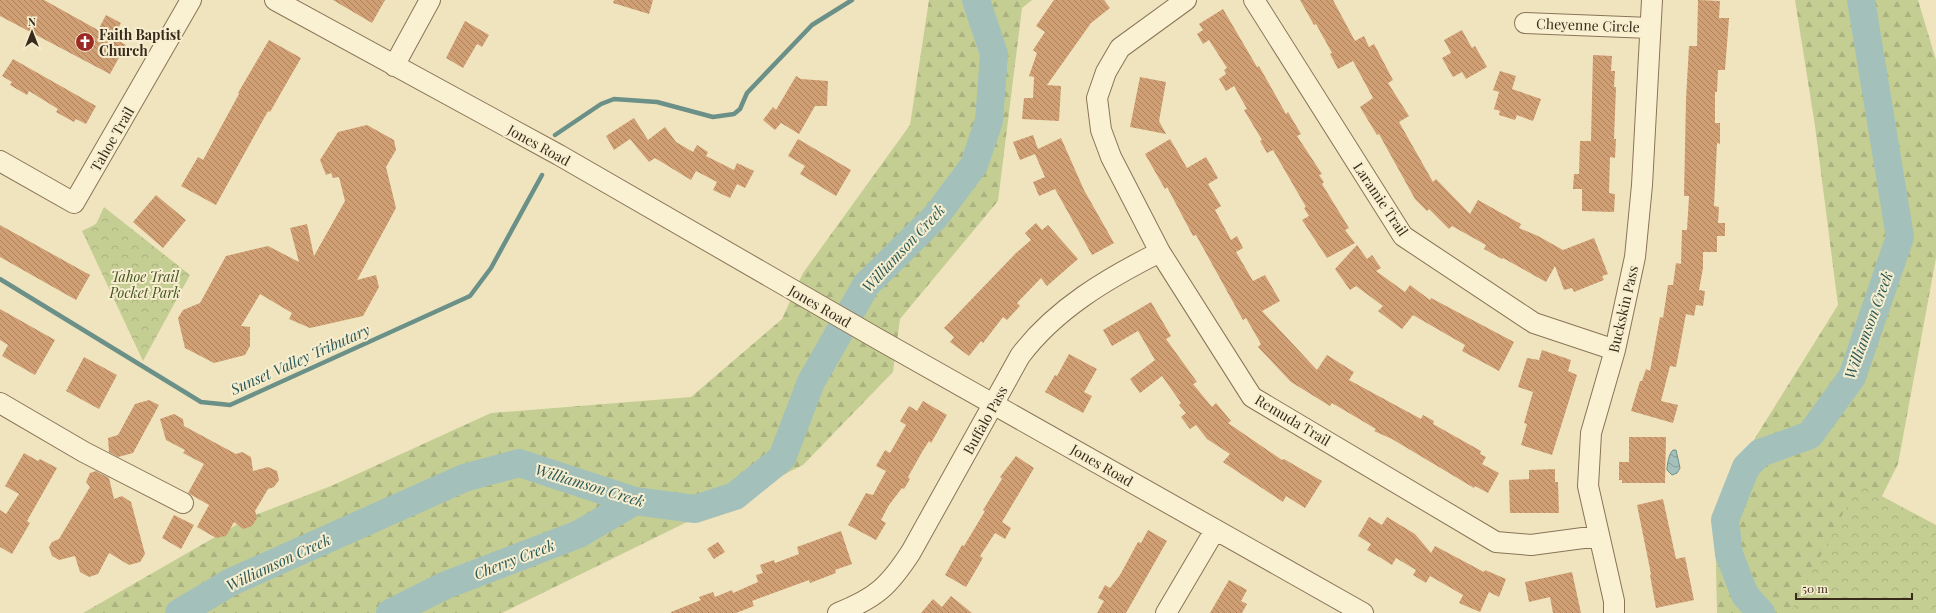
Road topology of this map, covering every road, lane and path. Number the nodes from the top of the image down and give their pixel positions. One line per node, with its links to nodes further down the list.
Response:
1 (191, 0): 10 (street, Tahoe Trail)
2 (275, 0): 9 (street, Jones Road)
3 (430, 0): 9 (street)
4 (1186, 0): 11 (street, Remuda Trail)
5 (1254, 0): 12 (street, Laramie Trail)
6 (1652, 0): 8 (street, Buckskin Pass)
7 (1525, 23): 8 (street, Cheyenne Circle)
8 (1650, 28): 12 (street, Buckskin Pass)
9 (394, 66): 13 (street, Jones Road)
10 (0, 161)
11 (1160, 252): 13 (street, Buffalo Pass); 17 (street, Remuda Trail)
12 (1614, 350): 17 (street, Buckskin Pass)
13 (994, 403): 16 (street, Jones Road); 18 (street, Buffalo Pass)
14 (0, 404): 15 (street)
15 (183, 503)
16 (1215, 530): 19 (street); 20 (street, Jones Road)
17 (1598, 536): 21 (street, Buckskin Pass)
18 (838, 613)
19 (1166, 613)
20 (1363, 613)
21 (1614, 613)

